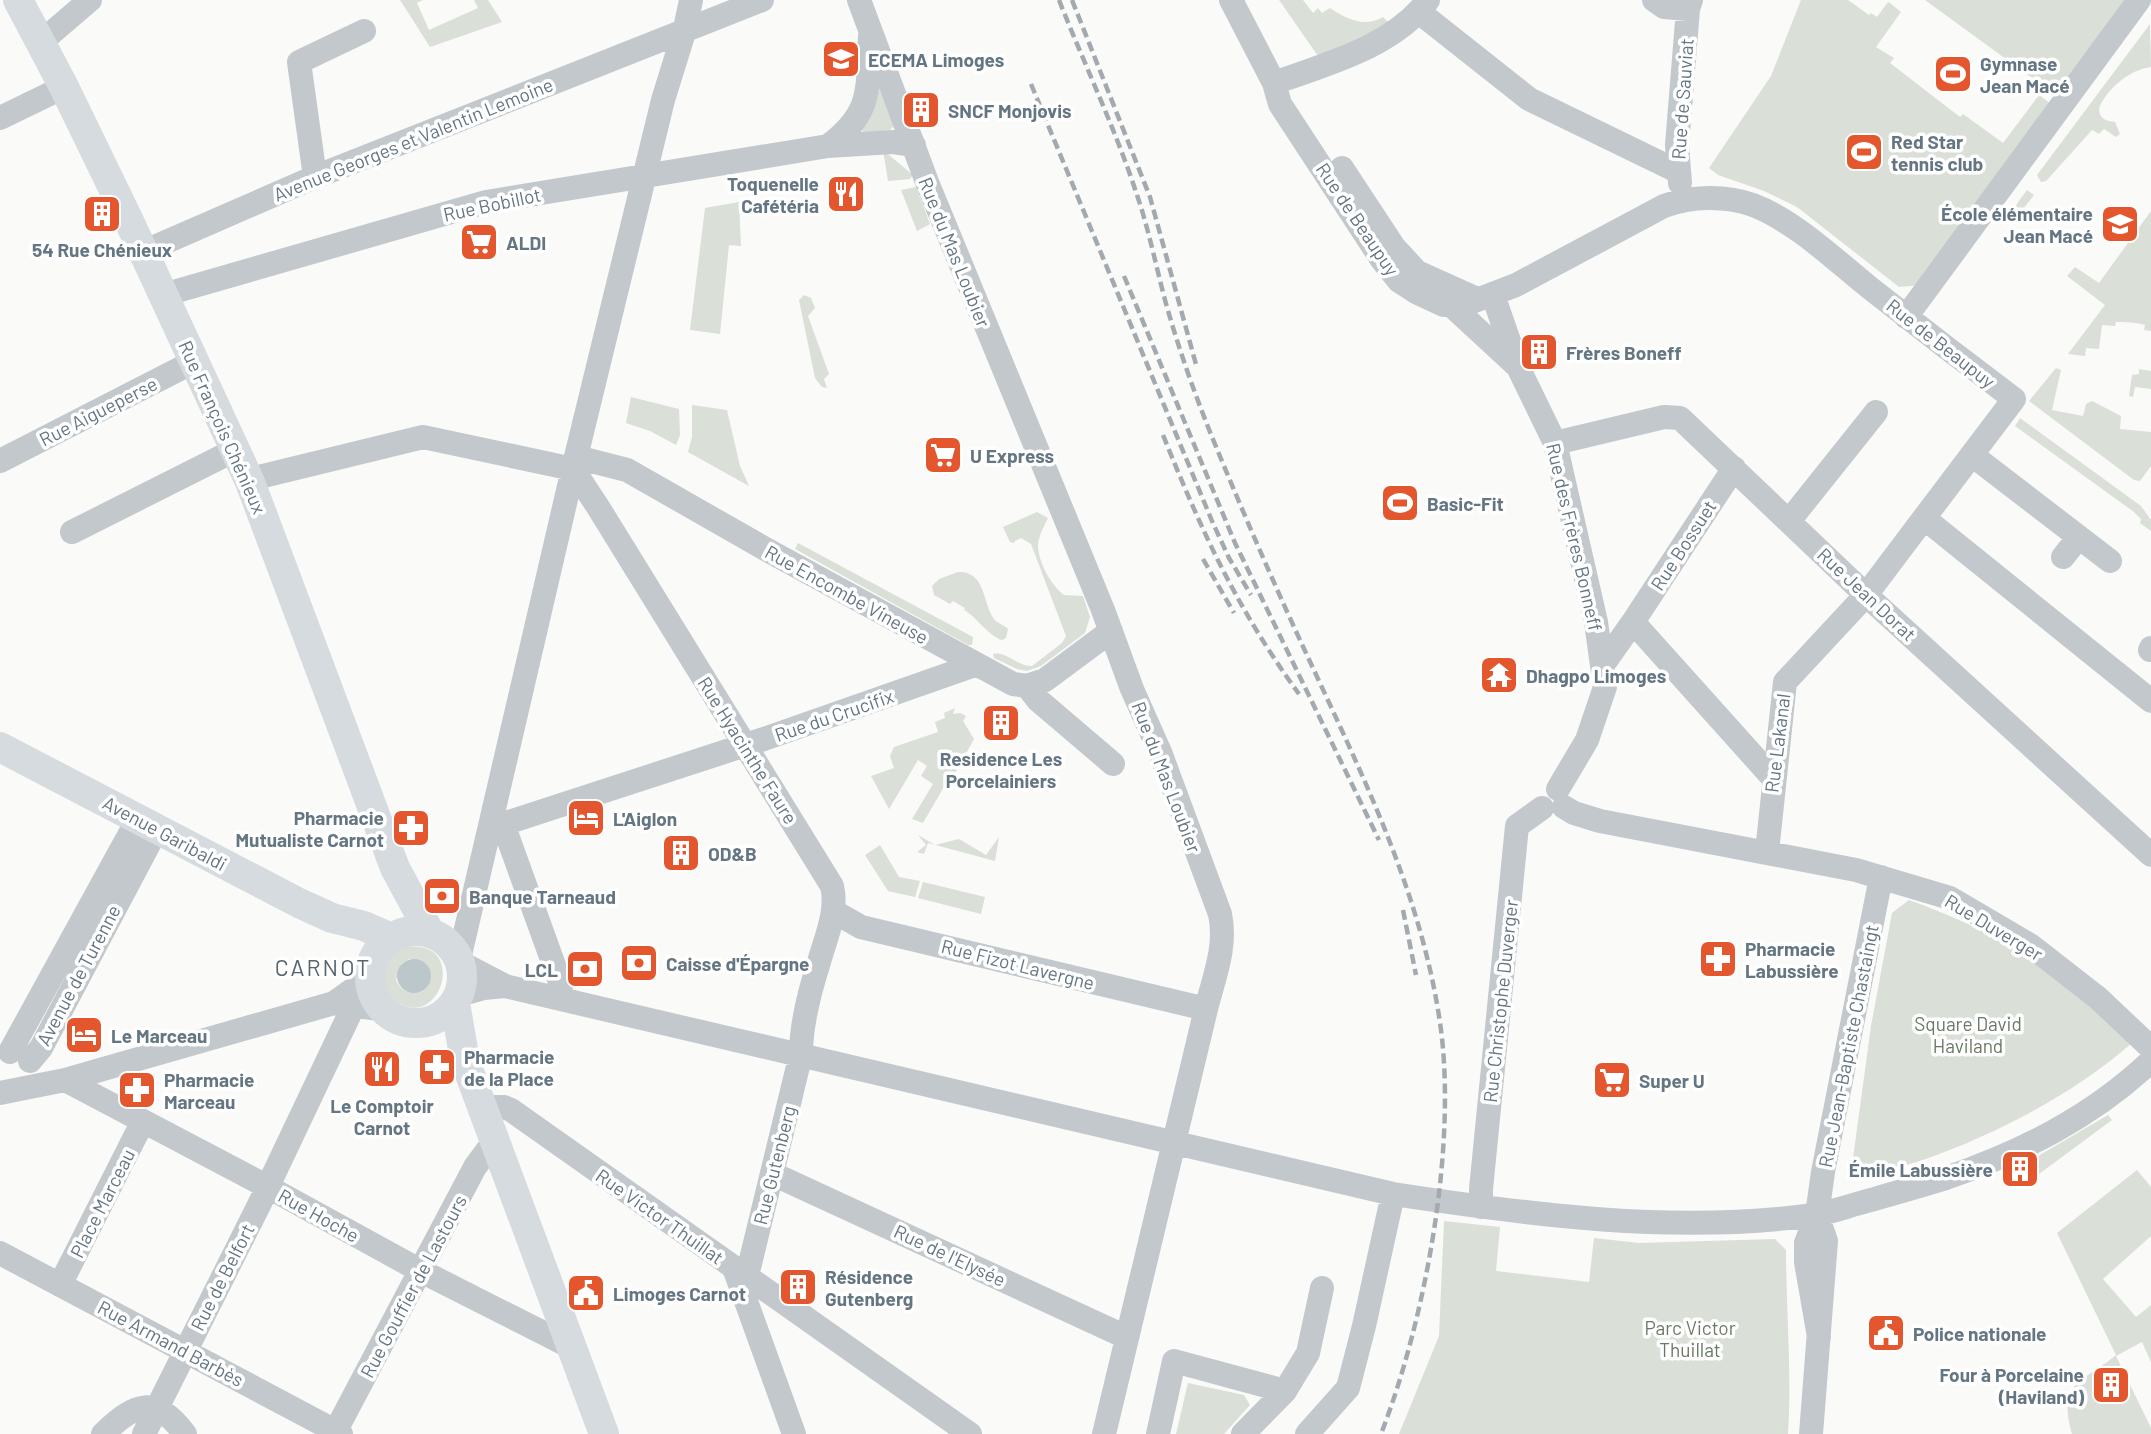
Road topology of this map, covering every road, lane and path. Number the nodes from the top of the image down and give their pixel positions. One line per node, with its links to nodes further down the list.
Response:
1 (18, 0): 14 (main road, Rue François Chénieux)
2 (90, 0): 14 (street)
3 (691, 0): 12 (street)
4 (762, 0): 12 (street, Avenue Georges et Valentin Lemoine)
5 (859, 0): 11 (street, Rue du Mas Loubier)
6 (1231, 0): 15 (street, Rue de Beaupuy)
7 (1654, 0): 9 (street)
8 (2139, 0): 28 (street)
9 (1689, 5): 20 (street, Rue de Sauviat)
10 (1423, 6): 15 (street); 20 (street)
11 (870, 28): 18 (street, Rue du Mas Loubier); 19 (street)
12 (685, 29): 21 (street, Avenue Georges et Valentin Lemoine); 22 (street)
13 (364, 31): 21 (street)
14 (41, 42): 16 (main road, Rue François Chénieux)
15 (1274, 83): 26 (street, Rue de Beaupuy); 27 (street, Rue de Beaupuy)
16 (64, 87): 17 (street); 24 (main road, Rue François Chénieux)
17 (0, 118)
18 (914, 145): 19 (street, Rue Bobillot); 49 (street, Rue du Mas Loubier)
19 (828, 146): 22 (street, Rue Bobillot)
20 (1677, 171): 23 (street, Rue de Sauviat)
21 (315, 177): 24 (street, Avenue Georges et Valentin Lemoine)
22 (646, 177): 25 (street, Rue Bobillot); 37 (street)
23 (1683, 199): 26 (street, Rue de Beaupuy); 28 (street, Rue de Beaupuy)
24 (143, 252): 25 (main road, Rue François Chénieux)
25 (163, 295): 30 (main road, Rue François Chénieux)
26 (1485, 297): 27 (street, Rue de Beaupuy); 29 (street); 31 (street, Rue des Frères Bonneff)
27 (1452, 306): 29 (street, Rue des Frères Bonneff)
28 (1906, 317): 35 (street, Rue de Beaupuy)
29 (1473, 327): 31 (street, Rue des Frères Bonneff)
30 (195, 361): 34 (main road, Rue François Chénieux); 36 (street, Rue Aigueperse)
31 (1518, 367): 33 (street, Rue des Frères Bonneff)
32 (1876, 412): 41 (street)
33 (1555, 443): 38 (street, Rue Jean Dorat); 47 (street, Rue des Frères Bonneff)
34 (235, 450): 39 (main road, Rue François Chénieux); 42 (street)
35 (1972, 455): 40 (street, Rue de Beaupuy); 43 (street)
36 (0, 461)
37 (575, 463): 39 (street, Rue Encombe Vineuse); 50 (street, Rue Encombe Vineuse); 54 (street, Rue Hyacinthe Faure); 60 (street)
38 (1734, 468): 41 (street, Rue Jean Dorat); 48 (street, Rue Bossuet)
39 (250, 482): 63 (main road, Rue François Chénieux)
40 (1924, 518): 46 (street, Rue Lakanal); 53 (street)
41 (1789, 521): 46 (street, Rue Jean Dorat)
42 (72, 532)
43 (2079, 537): 44 (street); 45 (street)
44 (2063, 557)
45 (2110, 561)
46 (1867, 595): 57 (street, Rue Lakanal); 62 (street, Rue Jean Dorat)
47 (1595, 622): 48 (street); 51 (street, Rue des Frères Bonneff)
48 (1633, 622): 51 (street, Rue Bossuet); 57 (street)
49 (1111, 631): 52 (street); 76 (street, Rue du Mas Loubier)
50 (975, 665): 52 (street, Rue Encombe Vineuse); 54 (street, Rue du Crucifix)
51 (1602, 666): 58 (street, Rue des Frères Bonneff)
52 (1027, 687): 56 (street)
53 (2151, 701)
54 (745, 744): 60 (street, Rue du Crucifix); 66 (street, Rue Hyacinthe Faure)
55 (2, 753): 59 (main road, Avenue Garibaldi)
56 (1113, 764)
57 (1773, 778): 61 (street, Rue Lakanal)
58 (1555, 801): 61 (street); 92 (street, Rue Christophe Duverger)
59 (147, 824): 67 (main road, Avenue Garibaldi); 79 (street, Avenue de Turenne)
60 (497, 824): 65 (street); 73 (street)
61 (1766, 852): 64 (street, Rue Duverger)
62 (2151, 855)
63 (395, 868): 68 (main road, Rue François Chénieux); 69 (main road, Rue François Chénieux)
64 (1881, 877): 78 (street, Rue Duverger); 93 (street, Rue Jean-Baptiste Chastaingt)
65 (473, 904): 68 (street); 70 (street)
66 (833, 914): 76 (street, Rue Fizot Lavergne); 80 (street, Rue Hyacinthe Faure)
67 (332, 918): 69 (main road, Avenue Garibaldi); 71 (main road, Avenue Garibaldi)
68 (433, 934): 69 (main road); 70 (main road, Rue François Chénieux)
69 (394, 936): 71 (main road)
70 (460, 961): 72 (street); 74 (main road)
71 (371, 970): 75 (street); 75 (main road, Avenue Garibaldi)
72 (505, 986): 73 (street); 74 (street)
73 (562, 998): 80 (street)
74 (457, 999): 77 (main road); 81 (main road)
75 (356, 1006): 77 (main road); 83 (street); 90 (street, Rue de Belfort)
76 (1206, 1009): 88 (street, Rue du Mas Loubier)
77 (425, 1023): 81 (main road)
78 (2151, 1048)
79 (14, 1053): 83 (street, Avenue de Turenne)
80 (801, 1054): 88 (street); 89 (street, Rue Gutenberg)
81 (465, 1061): 85 (main road)
82 (2151, 1062): 93 (street)
83 (55, 1082): 84 (street); 86 (street, Rue Hoche)
84 (0, 1093)
85 (483, 1107): 87 (main road); 96 (street, Rue Victor Thuillat)
86 (143, 1121): 90 (street, Rue Hoche); 97 (street, Place Marceau)
87 (495, 1140): 95 (street, Rue Gouffier de Lastours); 100 (main road)
88 (1174, 1144): 91 (street); 99 (street, Rue du Mas Loubier)
89 (773, 1174): 96 (street, Rue Gutenberg); 99 (street, Rue de l'Elysée)
90 (268, 1187): 95 (street, Rue Hoche); 101 (street, Rue de Belfort)
91 (1393, 1194): 92 (street); 114 (street)
92 (1481, 1207): 93 (street)
93 (1817, 1215): 115 (street, Rue Jean-Baptiste Chastaingt)
94 (0, 1253): 97 (street, Rue Armand Barbès)
95 (421, 1272): 100 (street, Rue Hoche); 104 (street, Rue Gouffier de Lastours)
96 (741, 1272): 109 (street); 110 (street, Rue Victor Thuillat)
97 (60, 1285): 101 (street, Rue Armand Barbès)
98 (1322, 1288): 102 (street)
99 (1126, 1336): 111 (street, Rue du Mas Loubier)
100 (573, 1348): 108 (main road)
101 (185, 1351): 103 (street, Rue de Belfort); 104 (street, Rue Armand Barbès)
102 (1285, 1391): 112 (street); 113 (street)
103 (156, 1408): 105 (street); 106 (street, Rue de Belfort); 107 (street)
104 (337, 1433)
105 (103, 1434)
106 (144, 1434)
107 (185, 1434)
108 (604, 1434)
109 (794, 1434)
110 (970, 1434)
111 (1104, 1434)
112 (1158, 1434)
113 (1243, 1434)
114 (1307, 1434)
115 (1811, 1434)

